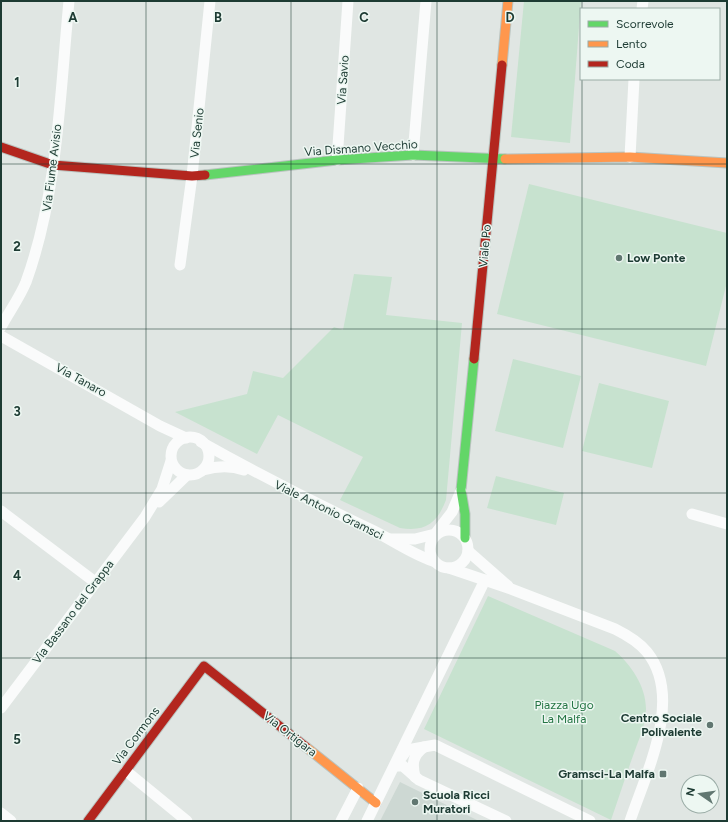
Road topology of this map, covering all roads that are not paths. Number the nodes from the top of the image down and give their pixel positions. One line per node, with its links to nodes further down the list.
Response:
1 (69, 1): 13 (street, Via Fiume Avisio)
2 (210, 1): 14 (street, Via Senio)
3 (348, 1): 10 (street, Via Savio)
4 (426, 1): 8 (street)
5 (508, 1): 11 (street, Viale Po)
6 (634, 80): 9 (street)
7 (1, 147): 13 (street, Via Dismano Vecchio)
8 (413, 155): 10 (street, Via Dismano Vecchio); 11 (street, Via Dismano Vecchio)
9 (630, 157): 11 (street, Via Dismano Vecchio); 12 (street, Via Dismano Vecchio)
10 (337, 160): 14 (street, Via Dismano Vecchio)
11 (493, 160): 25 (street, Viale Po)
12 (727, 163)
13 (53, 164): 14 (street, Via Dismano Vecchio); 16 (street, Via Fiume Avisio)
14 (192, 176): 15 (street, Via Senio)
15 (180, 266)
16 (1, 327)
17 (1, 336): 18 (street, Via Tanaro)
18 (160, 426): 19 (street, Via Tanaro); 21 (street)
19 (186, 438): 20 (street); 21 (street)
20 (201, 442): 22 (street); 24 (street, Viale Antonio Gramsci)
21 (171, 458): 23 (street); 28 (street, Via Bassano del Grappa)
22 (203, 470): 23 (street); 24 (street, Viale Antonio Gramsci)
23 (187, 475): 28 (street, Via Bassano del Grappa)
24 (268, 480): 32 (street, Viale Antonio Gramsci)
25 (461, 490): 30 (street, Viale Po); 31 (street, Viale Po)
26 (1, 511): 37 (street)
27 (692, 514): 29 (street)
28 (145, 517): 37 (street, Via Bassano del Grappa)
29 (727, 524)
30 (435, 534): 31 (street); 32 (street, Viale Antonio Gramsci); 34 (street)
31 (465, 538): 33 (street)
32 (390, 539): 34 (street, Viale Antonio Gramsci)
33 (468, 551): 35 (street); 38 (street)
34 (433, 561): 35 (street)
35 (450, 568): 36 (street)
36 (485, 580): 38 (street); 42 (street)
37 (95, 582): 40 (street, Via Bassano del Grappa)
38 (511, 589): 55 (street)
39 (204, 666): 43 (street, Via Cormons); 45 (street, Via Ortigara)
40 (1, 708)
41 (424, 747): 42 (street); 44 (street); 54 (street)
42 (395, 766): 44 (street); 46 (street)
43 (126, 771): 49 (street, Via Cormons); 50 (street)
44 (415, 777): 53 (street)
45 (358, 788): 46 (street, Via Ortigara); 51 (street)
46 (376, 803): 52 (street)
47 (1, 814): 48 (street)
48 (11, 821)
49 (88, 821)
50 (187, 821)
51 (341, 821)
52 (367, 821)
53 (506, 821)
54 (590, 821)
55 (630, 821)

